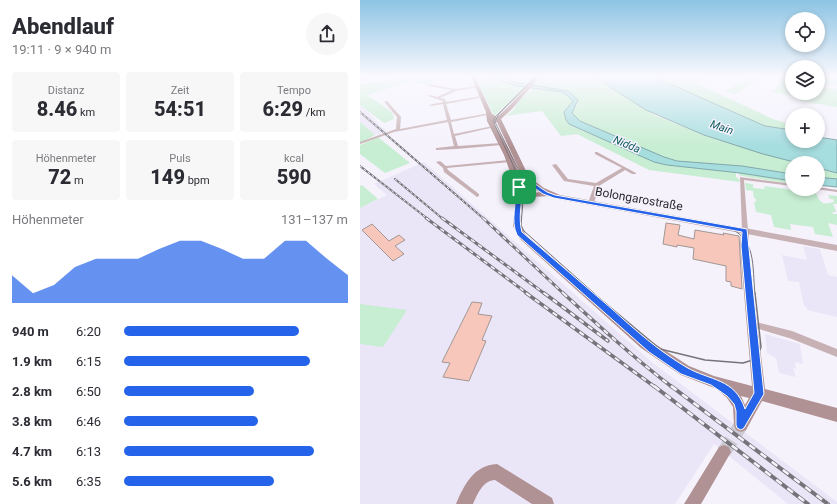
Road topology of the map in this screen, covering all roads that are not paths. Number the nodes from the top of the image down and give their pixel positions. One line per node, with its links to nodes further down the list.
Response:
1 (442, 100): 6 (street)
2 (463, 100): 6 (street)
3 (483, 100): 8 (main road, Bolongarostraße)
4 (517, 100): 8 (main road)
5 (386, 102): 10 (street)
6 (445, 102): 7 (street); 9 (street)
7 (431, 105)
8 (493, 120): 9 (street); 11 (street); 13 (main road, Bolongarostraße); 23 (main road, Bolongarostraße)
9 (450, 121): 10 (street); 11 (street)
10 (398, 130): 12 (street)
11 (452, 135): 14 (street)
12 (360, 143)
13 (501, 144): 14 (street); 17 (main road, Bolongarostraße)
14 (456, 148): 15 (street)
15 (436, 149)
16 (596, 153): 21 (street)
17 (509, 161): 20 (street); 26 (main road, Bolongarostraße)
18 (438, 162): 20 (street)
19 (554, 165): 25 (street)
20 (445, 167): 29 (street)
21 (625, 168): 22 (street); 25 (street)
22 (634, 173)
23 (532, 184): 26 (main road); 30 (main road, Bolongarostraße)
24 (785, 184): 33 (street)
25 (597, 185): 32 (street)
26 (519, 187): 31 (main road, Bolongarostraße)
27 (825, 189): 28 (street)
28 (837, 191)
29 (477, 195)
30 (550, 195): 31 (main road); 32 (main road, Bolongarostraße)
31 (519, 202): 37 (main road, Bolongarostraße)
32 (591, 203): 33 (main road, Bolongarostraße)
33 (745, 230): 34 (street, Bolongarostraße); 35 (main road)
34 (837, 248)
35 (752, 324): 36 (street); 38 (main road)
36 (837, 353)
37 (714, 382): 38 (main road); 38 (main road)
38 (759, 394): 39 (main road)
39 (837, 415)
40 (724, 452): 43 (main road)
41 (464, 504): 42 (main road)
42 (546, 504)
43 (692, 504)

